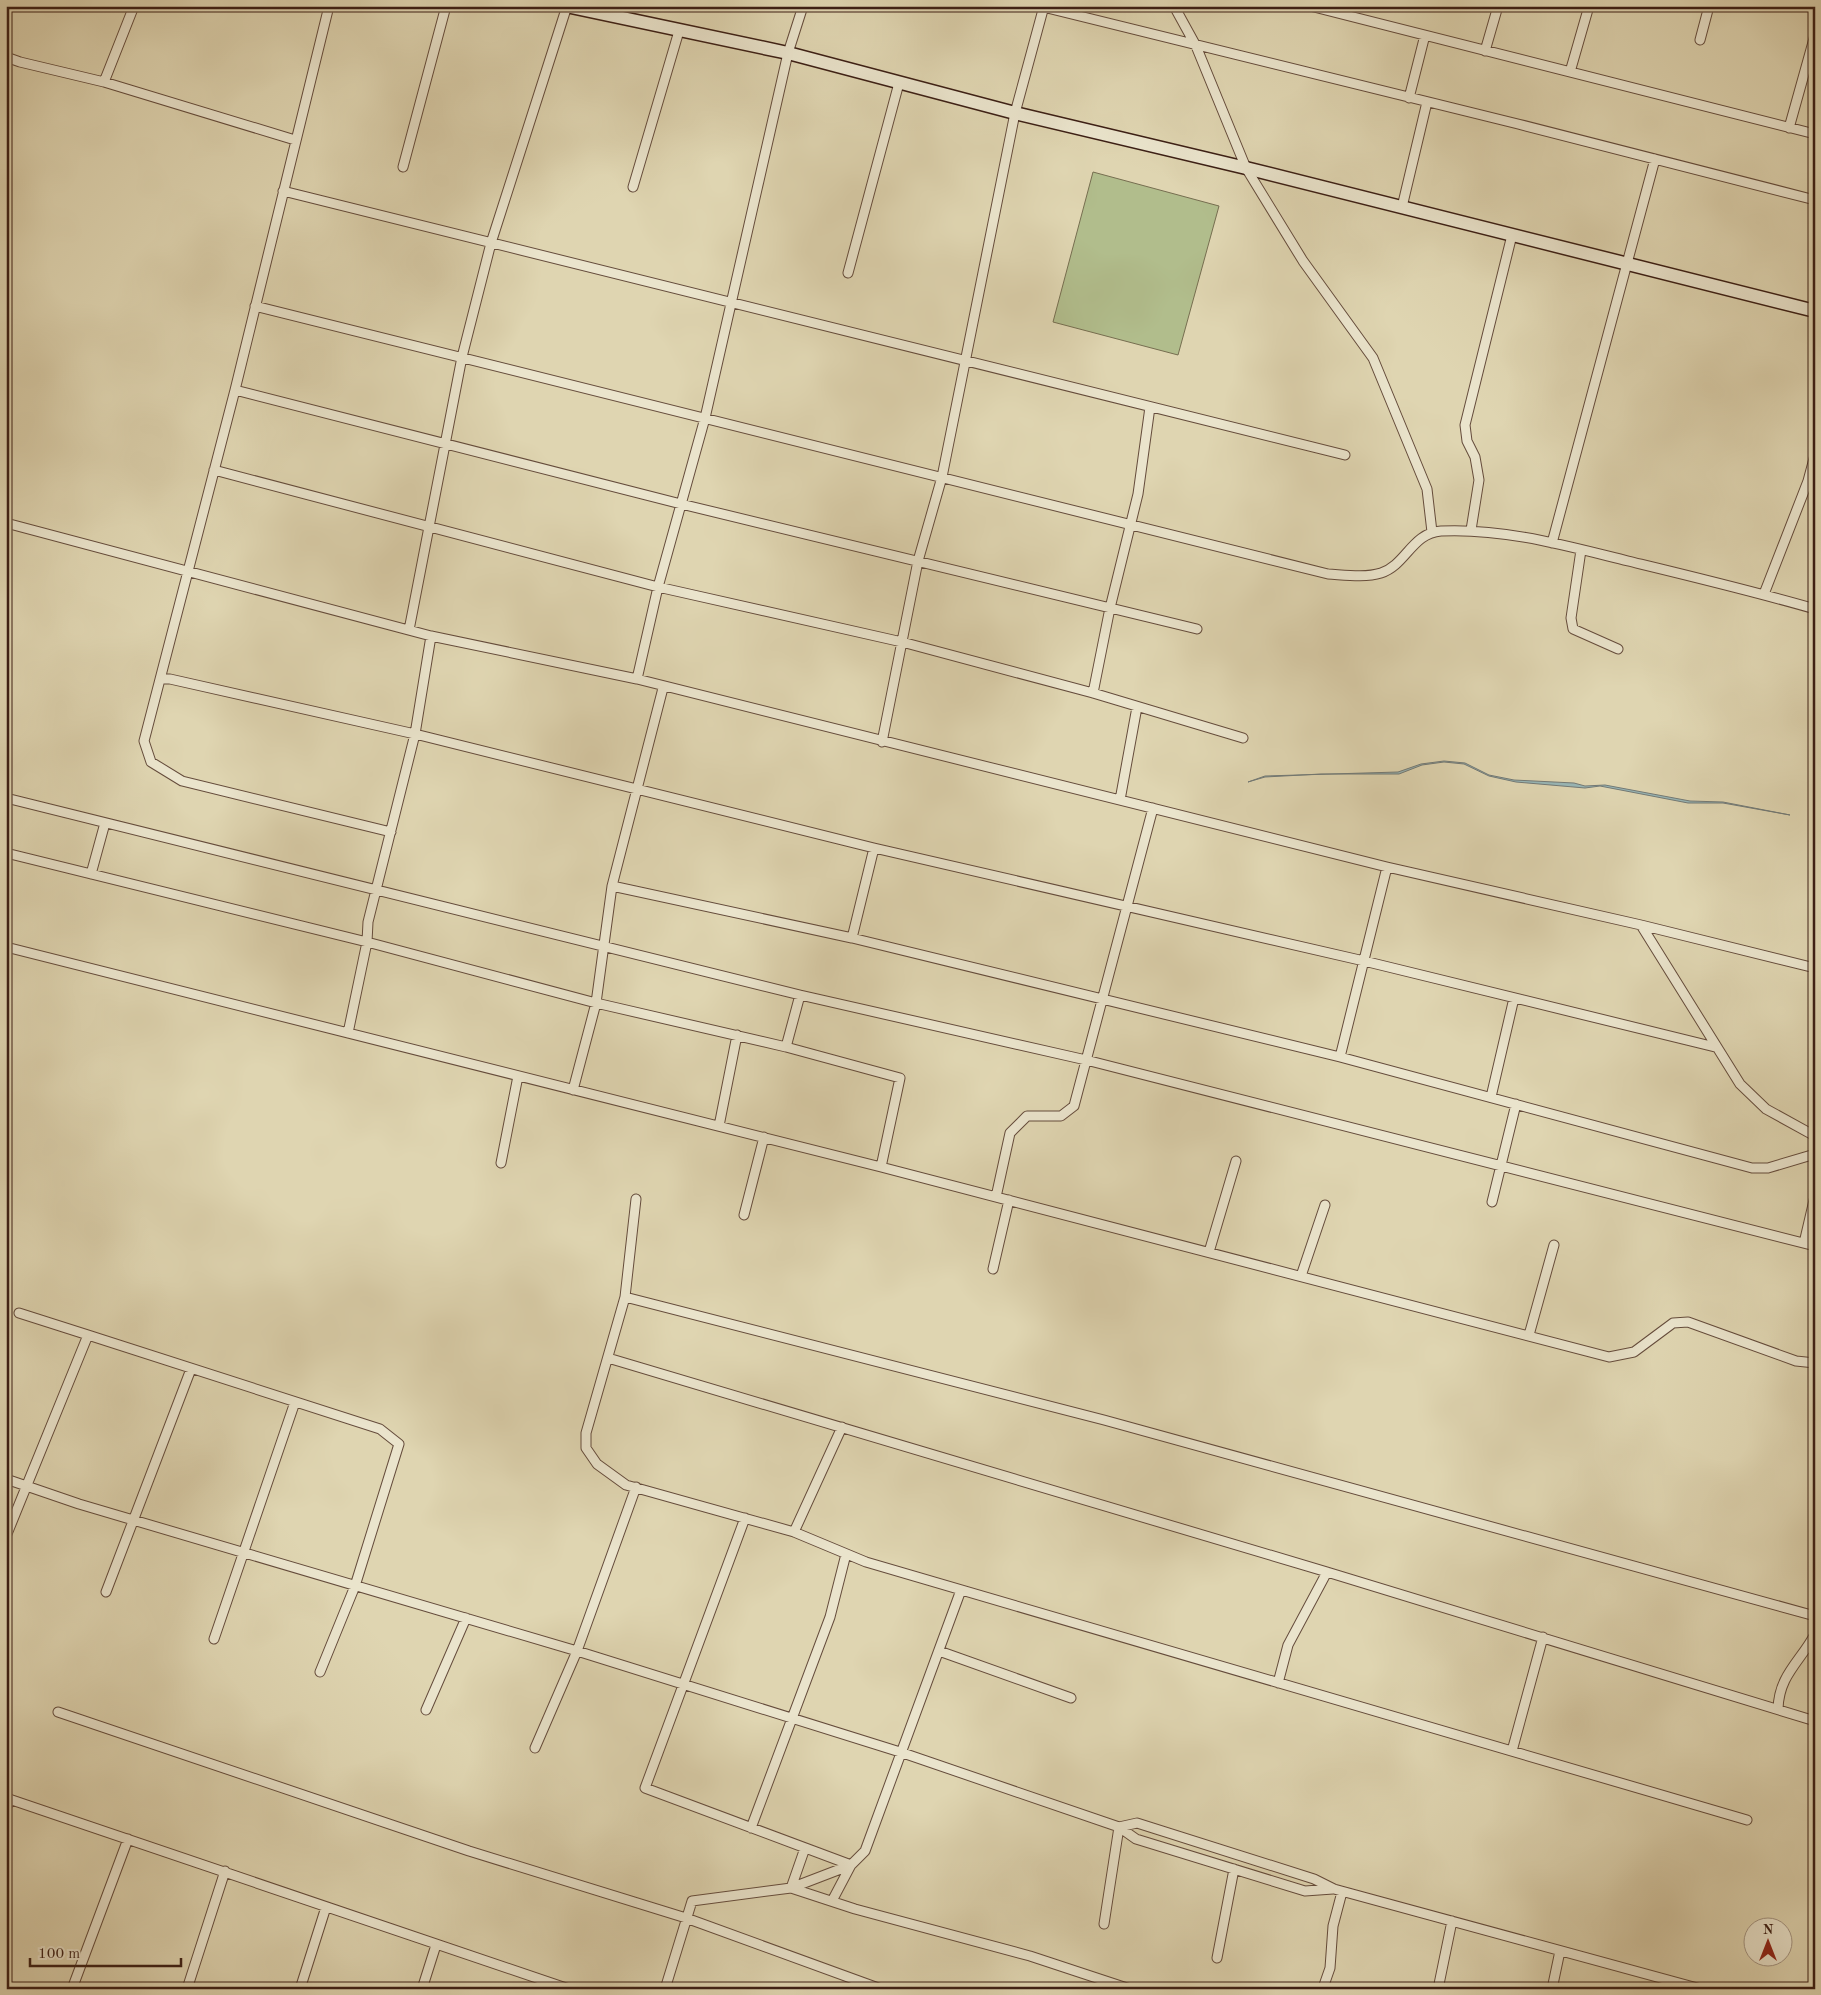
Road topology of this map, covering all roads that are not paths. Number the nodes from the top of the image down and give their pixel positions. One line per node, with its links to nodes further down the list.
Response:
1 (134, 6): 21 (street)
2 (330, 6): 28 (street)
3 (446, 6): 30 (street)
4 (567, 6): 12 (street); 37 (street)
5 (803, 6): 18 (street)
6 (1174, 6): 16 (street)
7 (1310, 6): 13 (street)
8 (1498, 6): 17 (street)
9 (1589, 6): 20 (street)
10 (1709, 6): 15 (street)
11 (1042, 7): 16 (street); 25 (street)
12 (679, 31): 18 (street); 32 (street)
13 (1425, 35): 17 (street); 23 (street)
14 (1815, 35): 26 (street)
15 (1700, 40)
16 (1196, 46): 23 (street); 31 (street)
17 (1485, 50): 20 (street)
18 (788, 53): 22 (street); 40 (street)
19 (6, 57): 21 (street)
20 (1570, 72): 26 (street)
21 (104, 82): 28 (street)
22 (899, 82): 25 (street); 39 (street)
23 (1409, 98): 24 (street)
24 (1428, 102): 29 (street); 35 (street)
25 (1015, 113): 31 (street); 44 (street)
26 (1789, 128): 27 (street)
27 (1815, 134)
28 (295, 140): 33 (street)
29 (1655, 159): 34 (street); 38 (street)
30 (403, 167)
31 (1246, 168): 35 (street); 58 (street)
32 (633, 187)
33 (283, 191): 37 (street); 41 (street)
34 (1815, 200)
35 (1402, 207): 36 (street)
36 (1512, 235): 38 (street); 57 (street)
37 (492, 243): 40 (street); 43 (street)
38 (1627, 264): 42 (street); 59 (street)
39 (848, 273)
40 (731, 302): 44 (street); 47 (street)
41 (255, 306): 43 (street); 45 (street)
42 (1815, 311)
43 (462, 358): 47 (street); 48 (street)
44 (965, 361): 46 (street); 52 (street)
45 (235, 390): 48 (street); 51 (street)
46 (1150, 406): 49 (street); 55 (street)
47 (705, 418): 52 (street); 53 (street)
48 (445, 442): 53 (street); 56 (street)
49 (1344, 455)
50 (1815, 455): 64 (street)
51 (214, 470): 56 (street); 62 (street)
52 (942, 477): 55 (street); 61 (street)
53 (681, 504): 61 (street); 63 (street)
54 (6, 523): 62 (street)
55 (1131, 523): 58 (street); 65 (street)
56 (429, 527): 63 (street); 68 (street)
57 (1471, 530): 58 (street); 59 (street)
58 (1432, 532)
59 (1552, 543): 60 (street)
60 (1581, 550): 64 (street); 71 (street)
61 (918, 561): 65 (street); 70 (street)
62 (187, 570): 68 (street); 72 (street)
63 (658, 587): 70 (street); 73 (street)
64 (1764, 594): 66 (street)
65 (1110, 608): 67 (street); 75 (street)
66 (1815, 609)
67 (1198, 629)
68 (409, 630): 69 (street)
69 (431, 636): 73 (street); 77 (street)
70 (902, 642): 75 (street); 79 (street)
71 (1618, 649)
72 (160, 679): 77 (street); 85 (street)
73 (636, 680): 74 (street)
74 (664, 688): 79 (street); 80 (street)
75 (1093, 694): 76 (street)
76 (1137, 706): 78 (street); 82 (street)
77 (415, 734): 80 (street); 85 (street)
78 (1243, 738)
79 (882, 742): 82 (street)
80 (636, 788): 86 (street); 90 (street)
81 (6, 798): 84 (street)
82 (1120, 800): 83 (street)
83 (1153, 808): 88 (street); 92 (street)
84 (105, 823): 89 (street); 91 (street)
85 (391, 832): 91 (street)
86 (874, 848): 92 (street); 94 (street)
87 (6, 853): 89 (street)
88 (1387, 867): 93 (street); 98 (street)
89 (91, 874): 95 (street)
90 (612, 886): 94 (street); 97 (street)
91 (376, 890): 95 (street); 97 (street)
92 (1128, 906): 98 (street); 102 (street)
93 (1641, 925): 99 (street); 107 (street)
94 (852, 938): 102 (street)
95 (367, 942): 103 (street); 104 (street)
96 (6, 947): 104 (street)
97 (604, 947): 100 (street); 103 (street)
98 (1364, 961): 101 (street); 108 (street)
99 (1815, 968)
100 (800, 995): 106 (street); 109 (street)
101 (1514, 998): 107 (street); 112 (street)
102 (1102, 1000): 108 (street); 109 (street)
103 (596, 1003): 105 (street); 111 (street)
104 (348, 1033): 110 (street)
105 (737, 1035): 106 (street); 114 (street)
106 (786, 1046): 121 (street)
107 (1715, 1046): 115 (street)
108 (1340, 1057): 112 (street)
109 (1086, 1060): 120 (street); 123 (street)
110 (518, 1076): 111 (street); 119 (street)
111 (573, 1090): 114 (street)
112 (1491, 1097): 113 (street)
113 (1516, 1104): 117 (street); 120 (street)
114 (719, 1126): 116 (street)
115 (1815, 1136)
116 (764, 1137): 121 (street); 128 (street)
117 (1815, 1154)
118 (1236, 1161): 132 (street)
119 (500, 1163)
120 (1501, 1166): 126 (street); 129 (street)
121 (881, 1167): 123 (street)
122 (1815, 1196): 129 (street)
123 (996, 1197): 125 (street)
124 (636, 1199): 135 (street)
125 (1009, 1200): 132 (street); 133 (street)
126 (1492, 1202)
127 (1325, 1205): 134 (street)
128 (744, 1215)
129 (1804, 1243): 131 (street)
130 (1554, 1244): 137 (street)
131 (1815, 1246)
132 (1209, 1252): 134 (street)
133 (993, 1269)
134 (1301, 1276): 137 (street)
135 (625, 1297): 139 (street); 157 (street)
136 (18, 1313): 138 (street)
137 (1529, 1335): 140 (street)
138 (88, 1336): 141 (street); 145 (street)
139 (608, 1358): 143 (street); 146 (street)
140 (1815, 1363)
141 (191, 1368): 142 (street); 148 (street)
142 (295, 1402): 151 (street); 154 (street)
143 (842, 1428): 149 (street); 153 (street)
144 (6, 1479): 145 (street)
145 (28, 1486): 148 (street); 150 (street)
146 (636, 1487): 147 (street); 162 (street)
147 (745, 1518): 149 (street); 166 (street)
148 (133, 1520): 151 (street); 156 (street)
149 (794, 1532): 152 (street)
150 (8, 1534)
151 (245, 1553): 154 (street); 161 (street)
152 (846, 1554): 155 (street); 171 (street)
153 (1327, 1572): 160 (street); 165 (street)
154 (355, 1586): 158 (street); 164 (street)
155 (961, 1590): 163 (street); 165 (street)
156 (106, 1592)
157 (1815, 1616)
158 (466, 1618): 162 (street); 169 (street)
159 (1815, 1634): 168 (street)
160 (1543, 1638): 168 (street); 174 (street)
161 (214, 1639)
162 (577, 1651): 166 (street); 173 (street)
163 (939, 1651): 167 (street); 175 (street)
164 (320, 1672)
165 (1278, 1683): 174 (street)
166 (684, 1685): 171 (street); 180 (street)
167 (1071, 1698)
168 (1778, 1709): 172 (street)
169 (426, 1710)
170 (58, 1712): 190 (street)
171 (793, 1719): 175 (street); 180 (street)
172 (1815, 1721)
173 (535, 1748)
174 (1512, 1751): 178 (street)
175 (900, 1752): 179 (street); 183 (street)
176 (8, 1799): 177 (street); 181 (street)
177 (6, 1809)
178 (1747, 1820)
179 (1119, 1827): 184 (street); 187 (street); 192 (street)
180 (751, 1828): 182 (street)
181 (128, 1839): 185 (street); 199 (street)
182 (805, 1848): 183 (street); 186 (street)
183 (851, 1865): 186 (street); 188 (street)
184 (1234, 1869): 187 (street); 195 (street)
185 (224, 1871): 189 (street); 200 (street)
186 (790, 1888): 188 (street); 190 (street)
187 (1338, 1890): 191 (street); 198 (street)
188 (832, 1901): 206 (street)
189 (326, 1907): 193 (street); 201 (street)
190 (686, 1918): 204 (street); 205 (street)
191 (1452, 1921): 194 (street); 207 (street)
192 (1104, 1924)
193 (436, 1945): 196 (street); 202 (street)
194 (1560, 1951): 197 (street); 208 (street)
195 (1217, 1958)
196 (545, 1985): 203 (street)
197 (1670, 1985): 209 (street)
198 (1323, 1988)
199 (72, 1989)
200 (187, 1989)
201 (300, 1989)
202 (422, 1989)
203 (569, 1989)
204 (665, 1989)
205 (881, 1989)
206 (1130, 1989)
207 (1438, 1989)
208 (1552, 1989)
209 (1701, 1989)

